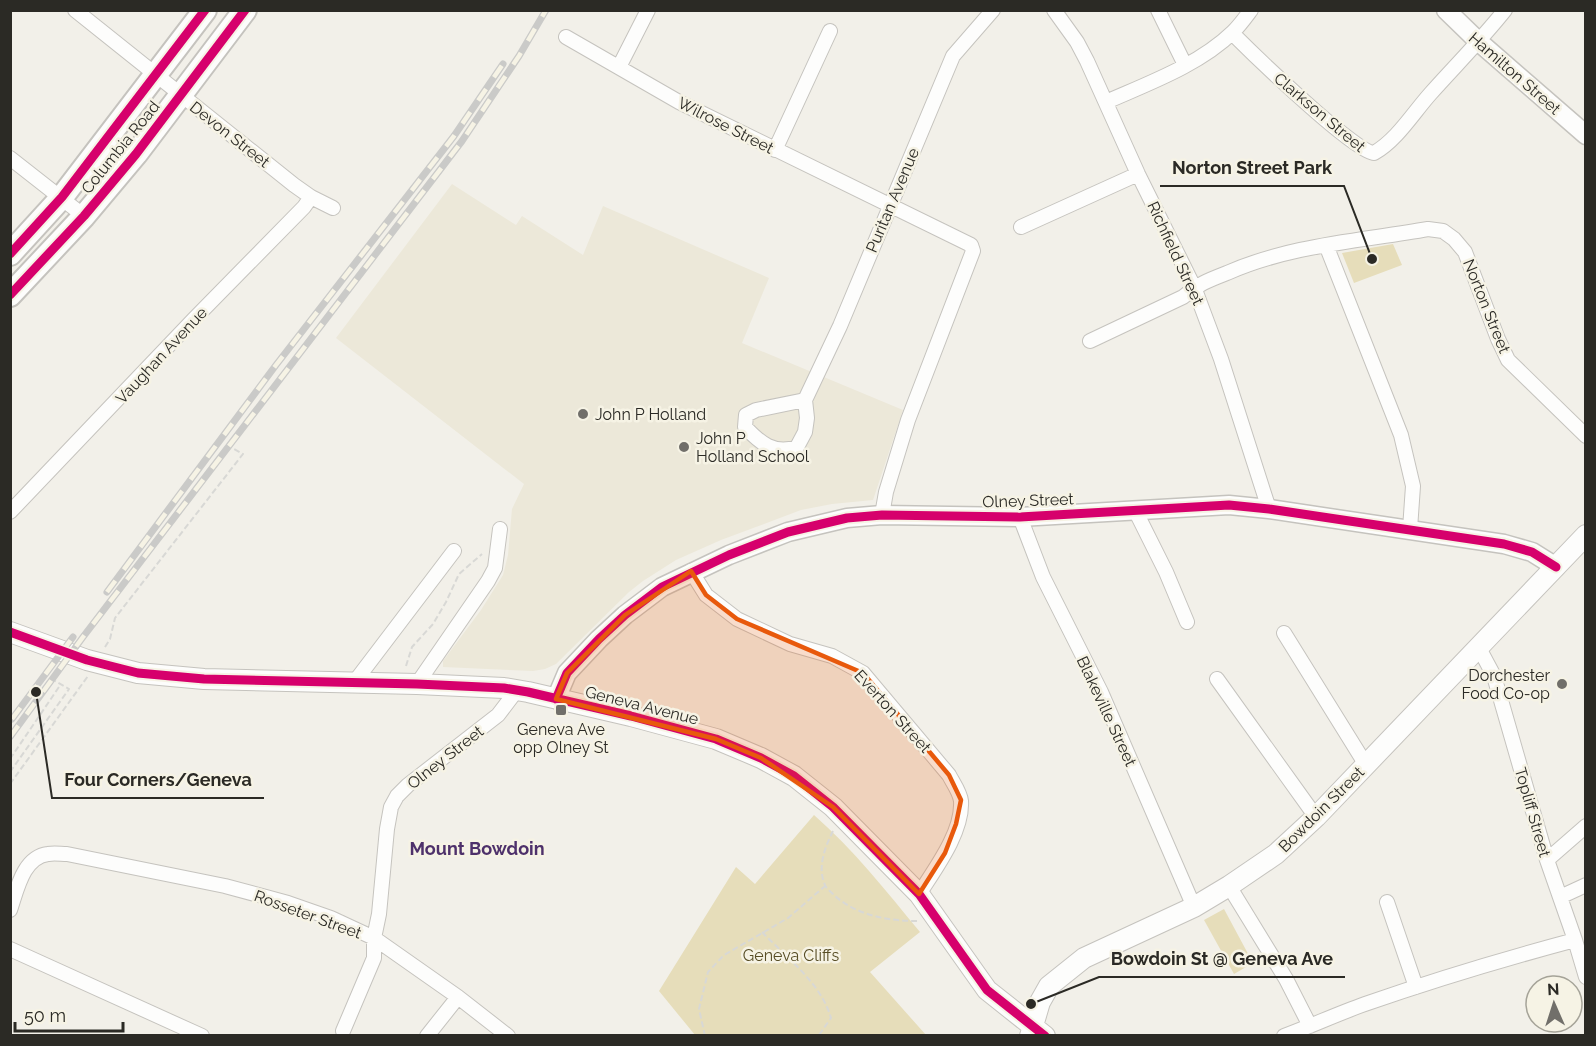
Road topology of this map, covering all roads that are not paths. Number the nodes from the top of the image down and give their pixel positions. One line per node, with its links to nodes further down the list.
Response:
1 (75, 10): 17 (street, Devon Street)
2 (205, 10): 17 (main road, Columbia Road)
3 (245, 10): 18 (main road, Columbia Road)
4 (648, 10): 16 (street)
5 (993, 10): 26 (street, Puritan Avenue)
6 (1054, 10): 19 (street, Richfield Street)
7 (1158, 10): 15 (street)
8 (1251, 10): 12 (street)
9 (1446, 10): 14 (street, Hamilton Street)
10 (1505, 10): 14 (street, Clarkson Street)
11 (830, 31): 21 (street)
12 (1232, 33): 14 (street, Clarkson Street); 15 (street)
13 (566, 37): 16 (street, Wilrose Street)
14 (1479, 42): 20 (street, Hamilton Street)
15 (1185, 64): 19 (street)
16 (619, 67): 21 (street, Wilrose Street)
17 (155, 75): 18 (street, Devon Street); 24 (main road, Columbia Road)
18 (180, 95): 25 (street, Devon Street); 28 (main road, Columbia Road)
19 (1106, 102): 23 (street, Richfield Street)
20 (1586, 135)
21 (775, 150): 26 (street, Wilrose Street)
22 (10, 158): 24 (street)
23 (1138, 174): 29 (street); 32 (street, Richfield Street)
24 (62, 197): 28 (street); 31 (main road, Columbia Road)
25 (311, 197): 27 (street, Devon Street); 39 (street, Vaughan Avenue)
26 (889, 206): 35 (street, Puritan Avenue); 40 (street, Wilrose Street)
27 (333, 208)
28 (84, 216): 33 (main road, Columbia Road)
29 (1021, 227)
30 (1326, 245): 32 (street, Norton Street); 36 (street, Norton Street); 43 (street)
31 (10, 254)
32 (1194, 287): 34 (street, Norton Street); 37 (street, Richfield Street)
33 (10, 295)
34 (1090, 341)
35 (805, 400): 35 (street, Puritan Avenue)
36 (1586, 436)
37 (1269, 509): 38 (street, Olney Street); 43 (street, Olney Street)
38 (1136, 510): 41 (street, Olney Street); 48 (street)
39 (10, 512)
40 (882, 515): 41 (street, Olney Street); 47 (street, Olney Street)
41 (1020, 517): 66 (street, Blakeville Street)
42 (500, 529): 52 (street)
43 (1410, 529): 46 (street, Olney Street)
44 (1586, 535): 46 (main road, Bowdoin Street)
45 (454, 550): 54 (street)
46 (1556, 567): 51 (main road, Bowdoin Street)
47 (691, 572): 56 (street, Olney Street); 63 (street, Everton Street)
48 (1187, 622)
49 (10, 632): 54 (main road, Geneva Avenue)
50 (1284, 633): 57 (street)
51 (1479, 648): 57 (main road, Bowdoin Street); 60 (street, Topliff Street)
52 (412, 676): 54 (main road, Geneva Avenue); 55 (main road, Geneva Avenue)
53 (1217, 679): 58 (street)
54 (354, 684)
55 (517, 690): 56 (main road, Geneva Avenue); 68 (street, Olney Street)
56 (556, 699): 63 (main road, Geneva Avenue)
57 (1366, 765): 58 (main road, Bowdoin Street)
58 (1316, 817): 62 (main road, Bowdoin Street)
59 (1586, 826): 60 (street)
60 (1547, 860): 64 (street, Topliff Street)
61 (1586, 885): 64 (street)
62 (1229, 886): 66 (main road, Bowdoin Street); 74 (street)
63 (919, 894): 76 (main road, Geneva Avenue)
64 (1560, 897): 69 (street, Topliff Street)
65 (1387, 902): 72 (street)
66 (1194, 906): 76 (main road, Bowdoin Street)
67 (10, 910): 68 (street, Rosseter Street)
68 (374, 938): 73 (street, Rosseter Street); 75 (street, Olney Street)
69 (1575, 939): 71 (street, Topliff Street); 72 (street)
70 (10, 949): 77 (street)
71 (1586, 977)
72 (1416, 987): 74 (street)
73 (458, 997): 78 (street); 79 (street, Rosseter Street)
74 (1310, 1026): 80 (street)
75 (343, 1031)
76 (1036, 1032)
77 (202, 1035)
78 (427, 1035)
79 (508, 1035)
80 (1284, 1035)

